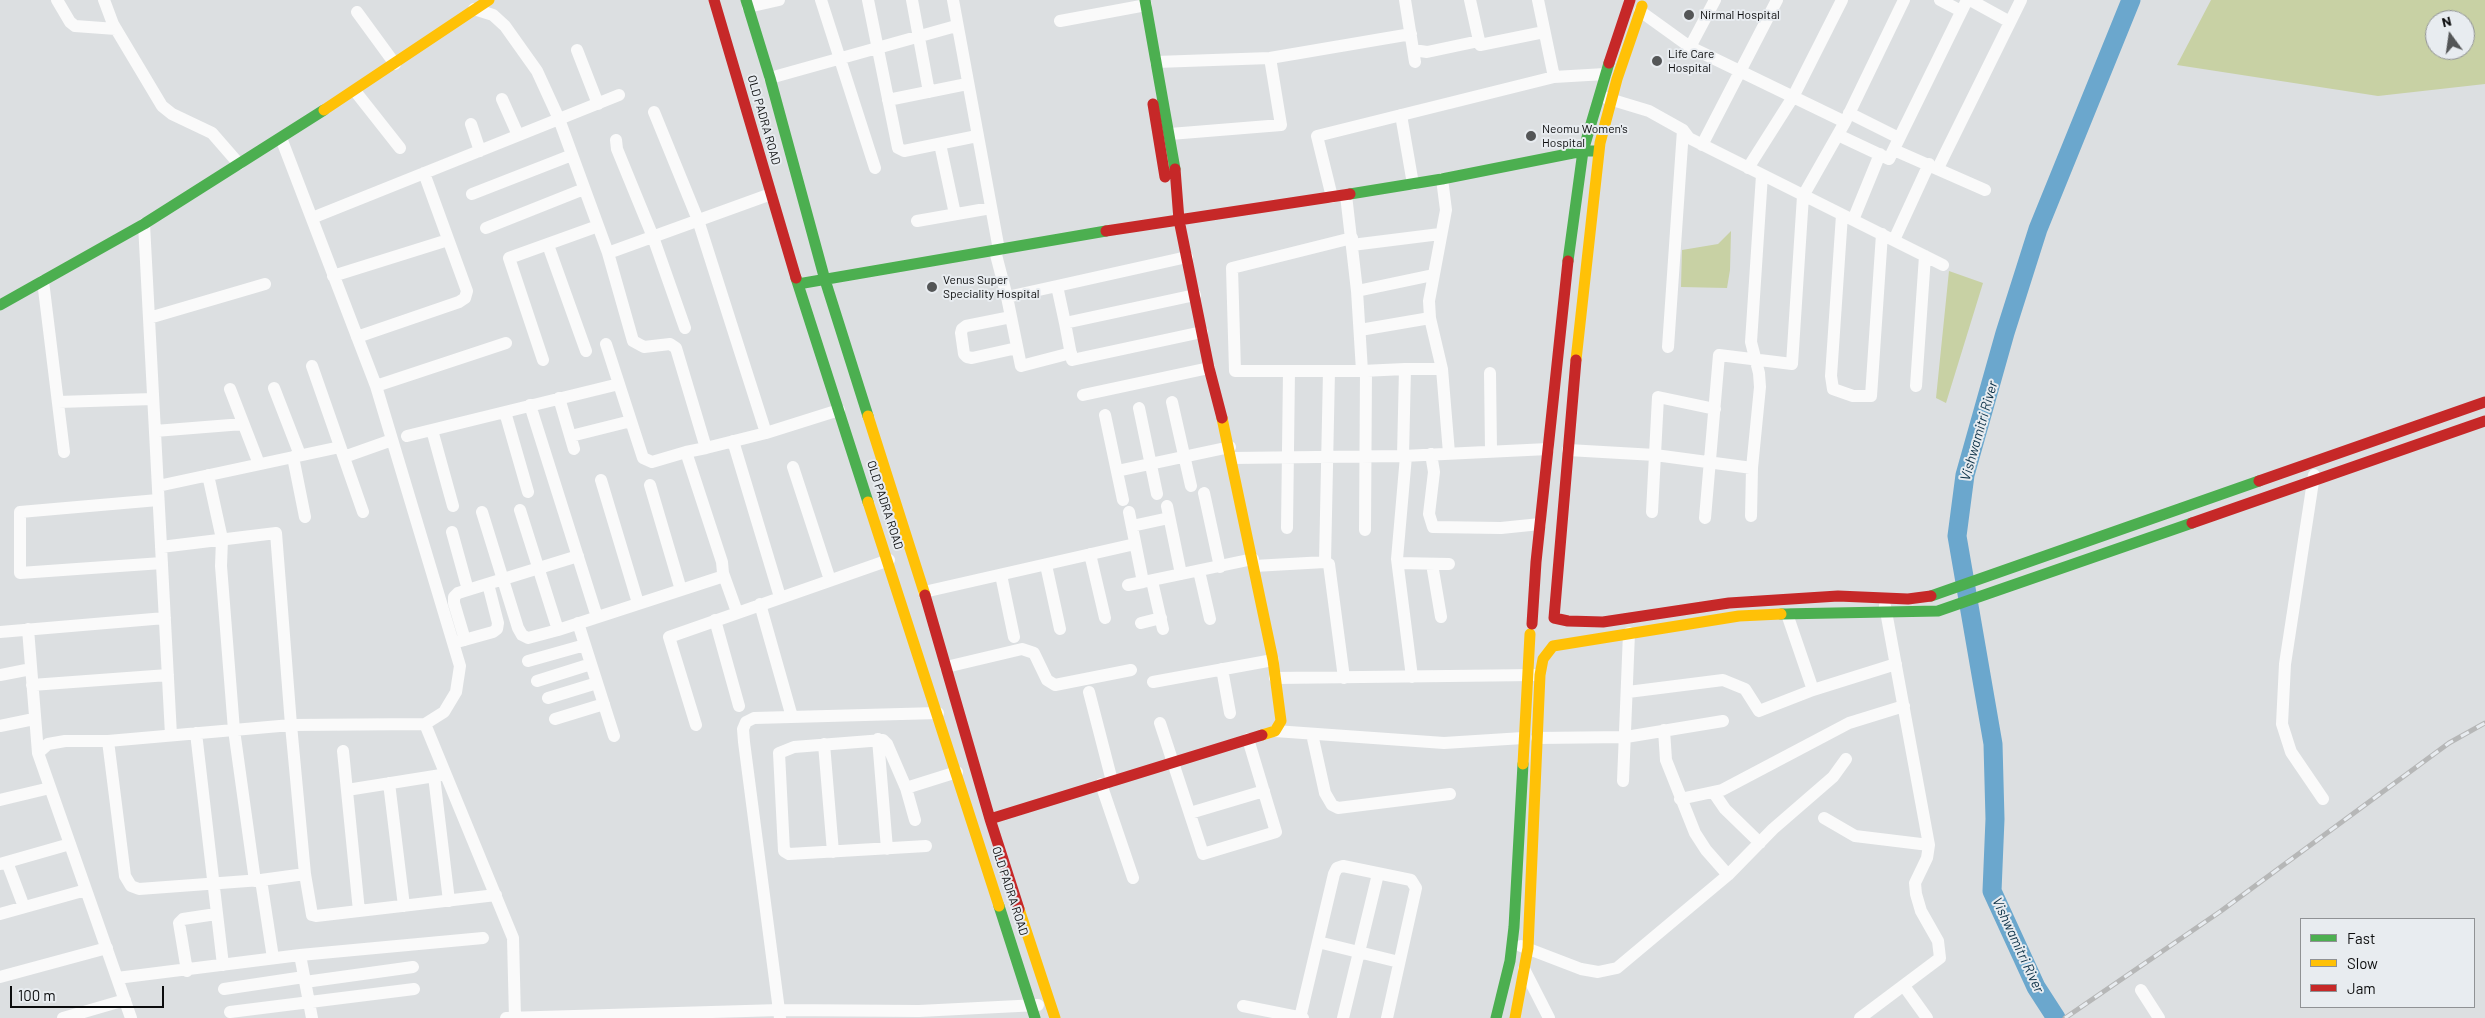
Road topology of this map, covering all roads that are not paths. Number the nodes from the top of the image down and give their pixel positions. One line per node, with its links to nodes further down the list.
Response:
1 (57, 0): 29 (street)
2 (104, 0): 29 (street)
3 (489, 0): 24 (main road)
4 (714, 0): 87 (main road, OLD PADRA ROAD)
5 (779, 0): 20 (street)
6 (821, 0): 37 (street)
7 (868, 0): 35 (street)
8 (912, 0): 32 (street)
9 (953, 0): 28 (street)
10 (1405, 0): 31 (street)
11 (1470, 0): 33 (street)
12 (1538, 0): 30 (street)
13 (1630, 0): 42 (main road)
14 (1715, 0): 34 (street)
15 (1777, 0): 41 (street)
16 (1842, 0): 50 (street)
17 (1904, 0): 57 (street)
18 (1940, 0): 22 (street)
19 (2021, 0): 27 (street)
20 (747, 3): 44 (main road, OLD PADRA ROAD)
21 (1141, 3): 26 (street); 39 (main road); 96 (main road)
22 (1966, 4): 27 (street); 68 (street)
23 (1642, 6): 34 (street); 53 (main road)
24 (474, 9): 40 (main road); 58 (street)
25 (357, 12): 40 (street)
26 (1060, 21)
27 (2010, 22): 77 (street)
28 (956, 26): 32 (street); 45 (street)
29 (116, 29): 76 (street)
30 (1544, 32): 33 (street); 43 (street)
31 (1411, 34): 33 (street); 38 (street)
32 (918, 36): 35 (street); 47 (street)
33 (1479, 41)
34 (1690, 47): 41 (street)
35 (877, 48): 37 (street); 52 (street)
36 (577, 50): 54 (street)
37 (839, 58): 44 (street); 78 (street)
38 (1270, 58): 39 (street); 61 (street)
39 (1156, 62): 61 (main road)
40 (395, 64): 46 (main road)
41 (1742, 72): 50 (street); 69 (street)
42 (1605, 74): 43 (street); 49 (main road)
43 (1554, 77): 56 (street)
44 (770, 78): 115 (main road, OLD PADRA ROAD)
45 (967, 84): 47 (street); 64 (street)
46 (355, 91): 65 (main road); 70 (street)
47 (929, 92): 52 (street)
48 (619, 95): 54 (street)
49 (1598, 96): 53 (street); 71 (main road)
50 (1793, 97): 57 (street); 79 (street)
51 (502, 99): 63 (street)
52 (888, 100): 67 (street)
53 (1612, 100): 60 (street); 73 (main road)
54 (598, 104): 58 (street)
55 (654, 112): 95 (street)
56 (1401, 115): 83 (street); 90 (street)
57 (1847, 117): 62 (street); 68 (street)
58 (559, 119): 63 (street); 75 (street)
59 (471, 124): 72 (street)
60 (1683, 130): 69 (street); 134 (street)
61 (1170, 134): 96 (main road)
62 (1838, 135): 74 (street); 89 (street)
63 (518, 136): 72 (street)
64 (977, 136): 67 (street); 91 (street)
65 (281, 138): 76 (main road); 94 (street)
66 (616, 140): 103 (street)
67 (940, 144): 92 (street)
68 (1897, 144): 74 (street); 77 (street)
69 (1702, 145): 79 (street)
70 (400, 148)
71 (1583, 150): 73 (main road); 82 (main road); 175 (main road)
72 (480, 151): 80 (street)
73 (1600, 151): 177 (main road)
74 (1880, 154): 93 (street)
75 (572, 155): 84 (street); 86 (street)
76 (239, 164): 98 (main road)
77 (1933, 166): 85 (street); 105 (street)
78 (875, 168)
79 (1748, 168): 81 (street)
80 (424, 173): 94 (street); 104 (street)
81 (1762, 175): 89 (street); 138 (street)
82 (1442, 179): 83 (main road); 101 (street)
83 (1413, 184): 88 (main road)
84 (584, 189): 99 (street); 100 (street)
85 (1985, 190)
86 (472, 194)
87 (771, 194): 95 (street); 118 (main road, OLD PADRA ROAD)
88 (1346, 195): 90 (main road); 106 (street)
89 (1804, 196): 93 (street); 138 (street)
90 (1332, 197): 96 (main road)
91 (991, 208): 92 (street); 108 (street)
92 (955, 214): 97 (street)
93 (1847, 217): 102 (street); 102 (street)
94 (312, 218): 113 (street)
95 (698, 220): 103 (street); 170 (street)
96 (1179, 220): 108 (main road); 111 (main road)
97 (917, 221)
98 (144, 224): 116 (main road); 125 (street)
99 (598, 226): 107 (street); 109 (street)
100 (486, 228)
101 (1440, 234): 106 (street); 114 (street)
102 (1882, 234): 105 (street)
103 (653, 237): 109 (street); 128 (street)
104 (448, 240): 113 (street); 131 (street)
105 (1894, 240): 110 (street)
106 (1352, 241): 120 (street); 144 (street)
107 (548, 245): 136 (street); 139 (street)
108 (997, 251): 115 (main road); 122 (street)
109 (608, 254): 174 (street)
110 (1925, 256): 112 (street); 150 (street)
111 (1187, 257): 119 (street); 121 (main road)
112 (1943, 265)
113 (333, 276): 131 (street)
114 (1434, 276): 120 (street); 126 (street)
115 (825, 280): 118 (main road); 249 (main road, OLD PADRA ROAD)
116 (43, 281): 123 (main road); 156 (street)
117 (265, 284): 125 (street)
118 (798, 284): 162 (main road, OLD PADRA ROAD)
119 (1057, 286): 122 (street); 127 (street)
120 (1357, 291): 129 (street)
121 (1195, 295): 127 (street); 130 (main road)
122 (1007, 297): 124 (street)
123 (0, 305)
124 (1011, 317): 135 (street); 135 (street)
125 (149, 318): 155 (street)
126 (1430, 318): 129 (street); 143 (street)
127 (1065, 323): 137 (street)
128 (685, 328)
129 (1360, 330): 146 (street)
130 (1202, 332): 137 (street); 141 (main road)
131 (357, 337): 149 (street)
132 (506, 344): 149 (street)
133 (606, 344): 148 (street)
134 (1668, 347)
135 (1017, 348): 137 (street)
136 (586, 351)
137 (1071, 353)
138 (1755, 358): 161 (street); 196 (street)
139 (543, 360)
140 (312, 366): 179 (street)
141 (1210, 368): 153 (street); 181 (main road)
142 (1406, 369): 143 (street); 146 (street); 187 (street)
143 (1442, 369): 182 (street)
144 (1288, 371): 145 (street); 189 (street)
145 (1330, 371): 146 (street); 190 (street)
146 (1364, 371): 186 (street)
147 (1490, 373): 176 (street)
148 (619, 384): 154 (street); 165 (street)
149 (376, 386): 172 (street)
150 (1916, 386)
151 (274, 388): 185 (street)
152 (230, 389): 167 (street)
153 (1083, 394)
154 (559, 398): 159 (street); 165 (street)
155 (153, 399): 156 (street); 169 (street)
156 (58, 402): 178 (street)
157 (1172, 402): 188 (street)
158 (2485, 402): 192 (main road)
159 (530, 405): 163 (street); 227 (street)
160 (1139, 408): 194 (street)
161 (1715, 409): 184 (street); 191 (street)
162 (839, 410): 170 (street); 228 (main road, OLD PADRA ROAD)
163 (506, 412): 168 (street); 204 (street)
164 (1105, 415): 197 (street)
165 (631, 421): 180 (street)
166 (2485, 421): 200 (main road)
167 (243, 424): 169 (street); 193 (street)
168 (432, 430): 171 (street); 209 (street)
169 (155, 431): 202 (street)
170 (766, 433): 173 (street)
171 (407, 436)
172 (392, 440): 179 (street); 273 (street)
173 (733, 442): 174 (street); 250 (street)
174 (706, 448): 180 (street)
175 (1548, 449): 176 (street); 218 (main road)
176 (1490, 450): 182 (street)
177 (1568, 450): 184 (street); 261 (main road)
178 (64, 452)
179 (342, 452): 185 (street); 211 (street)
180 (686, 452): 239 (street)
181 (1231, 452): 188 (street); 189 (street); 231 (main road)
182 (1448, 453): 183 (street)
183 (1431, 454): 187 (street); 218 (street)
184 (1655, 455): 191 (street); 214 (street)
185 (296, 456): 193 (street); 216 (street)
186 (1366, 456): 187 (street); 190 (street); 221 (street)
187 (1404, 456): 232 (street)
188 (1185, 457): 194 (street); 203 (street)
189 (1288, 457): 190 (street); 220 (street)
190 (1327, 457): 229 (street)
191 (1711, 461): 196 (street); 217 (street)
192 (2315, 463): 200 (street); 251 (main road)
193 (259, 464): 198 (street)
194 (1151, 464): 197 (street); 206 (street)
195 (793, 467): 243 (street)
196 (1752, 468): 215 (street)
197 (1117, 471): 208 (street)
198 (208, 475): 202 (street); 223 (street)
199 (601, 480): 252 (street)
200 (2313, 482): 255 (main road); 344 (street)
201 (650, 485): 248 (street)
202 (158, 486): 207 (street)
203 (1191, 486)
204 (528, 492)
205 (1204, 493): 236 (street)
206 (1157, 494)
207 (158, 500): 225 (street); 230 (street)
208 (1124, 500)
209 (453, 506)
210 (520, 510): 237 (street)
211 (363, 512)
212 (482, 512): 242 (street)
213 (1129, 512): 219 (street)
214 (1652, 512)
215 (1751, 516)
216 (305, 517)
217 (1705, 518)
218 (1540, 524): 268 (main road)
219 (1132, 526): 224 (street); 240 (street)
220 (1287, 528)
221 (1366, 530)
222 (452, 532): 247 (street)
223 (222, 540): 225 (street); 310 (street); 313 (street)
224 (1136, 544): 226 (street); 244 (street)
225 (161, 547): 230 (street)
226 (1090, 554): 235 (street); 260 (street)
227 (578, 556): 237 (street); 257 (street)
228 (889, 560): 243 (street); 302 (main road, OLD PADRA ROAD)
229 (1325, 562): 231 (street); 290 (street)
230 (162, 563): 259 (street)
231 (1253, 563): 236 (street); 276 (main road)
232 (1398, 563): 233 (street); 288 (street)
233 (1432, 564): 234 (street); 258 (street)
234 (1449, 564)
235 (1046, 565): 241 (street); 267 (street)
236 (1220, 566): 238 (street)
237 (538, 568): 242 (street); 269 (street)
238 (1199, 571): 240 (street); 262 (street)
239 (723, 572): 248 (street); 254 (street)
240 (1181, 574): 244 (street)
241 (1000, 575): 249 (street); 272 (street)
242 (502, 580): 245 (street); 269 (street)
243 (830, 580): 250 (street)
244 (1147, 581): 246 (street); 264 (street)
245 (488, 584): 247 (street); 273 (street)
246 (1128, 585)
247 (468, 590): 273 (street)
248 (681, 590): 252 (street)
249 (924, 592): 280 (main road, OLD PADRA ROAD)
250 (780, 597): 253 (street)
251 (1884, 598): 255 (street); 261 (main road)
252 (638, 603): 257 (street)
253 (760, 604): 254 (street); 304 (street)
254 (737, 612): 263 (street)
255 (1887, 613): 256 (main road); 279 (street)
256 (1788, 614): 271 (main road); 295 (street)
257 (597, 617): 265 (street)
258 (1441, 617)
259 (165, 618): 266 (street); 285 (street)
260 (1105, 618)
261 (1554, 618): 268 (main road); 275 (main road)
262 (1210, 619)
263 (715, 620): 300 (street); 311 (street)
264 (1141, 622)
265 (578, 623): 269 (street); 274 (street)
266 (28, 629): 270 (street); 281 (street)
267 (1060, 629)
268 (1531, 629): 275 (main road); 286 (main road)
269 (558, 630)
270 (0, 632)
271 (1629, 633): 275 (main road); 297 (street)
272 (1014, 637)
273 (459, 642): 309 (street)
274 (585, 645): 277 (street); 278 (street)
275 (1553, 646): 287 (main road)
276 (1273, 660): 282 (street); 289 (main road)
277 (528, 661)
278 (591, 664): 291 (street); 293 (street)
279 (1896, 664): 295 (street); 301 (street)
280 (946, 667): 283 (street); 347 (main road, OLD PADRA ROAD)
281 (31, 669): 284 (street); 294 (street)
282 (1222, 669): 292 (street); 303 (street)
283 (1131, 670)
284 (0, 674)
285 (168, 675): 294 (street); 318 (street)
286 (1526, 675): 287 (street); 288 (street); 321 (main road)
287 (1540, 675): 322 (main road)
288 (1412, 676): 290 (street)
289 (1275, 678): 290 (street); 314 (main road)
290 (1344, 678)
291 (537, 681)
292 (1153, 682)
293 (597, 684): 298 (street); 299 (street)
294 (32, 685): 305 (street)
295 (1813, 690): 297 (street)
296 (1088, 692): 335 (street)
297 (1628, 692): 320 (street)
298 (548, 698)
299 (604, 704): 306 (street); 319 (street)
300 (739, 706)
301 (1904, 706): 340 (street); 351 (street)
302 (938, 713): 304 (street); 331 (main road, OLD PADRA ROAD)
303 (1230, 713)
304 (792, 717): 397 (street)
305 (34, 719): 312 (street); 328 (street)
306 (555, 719)
307 (1723, 721): 315 (street)
308 (1160, 723): 330 (street)
309 (425, 724): 310 (street); 332 (street)
310 (290, 725): 313 (street); 356 (street)
311 (696, 725)
312 (0, 726)
313 (234, 730): 316 (street); 360 (street)
314 (1275, 730): 317 (street); 324 (main road)
315 (1664, 730): 320 (street); 342 (street)
316 (196, 733): 318 (street); 361 (street)
317 (1312, 734): 321 (street); 341 (street)
318 (171, 735): 325 (street)
319 (614, 736)
320 (1626, 736): 322 (street); 333 (street)
321 (1523, 738): 372 (main road)
322 (1537, 738): 374 (main road)
323 (878, 739): 326 (street); 337 (street); 353 (street)
324 (1248, 739): 330 (main road); 339 (street)
325 (108, 741): 328 (street); 361 (street)
326 (824, 744): 354 (street); 354 (street)
327 (343, 751): 338 (street)
328 (38, 753): 336 (street)
329 (1846, 759): 349 (street)
330 (1173, 762): 335 (main road); 345 (street)
331 (957, 772): 337 (street); 396 (main road, OLD PADRA ROAD)
332 (440, 775): 334 (street); 363 (street); 364 (street)
333 (1623, 781)
334 (389, 783): 338 (street); 365 (street)
335 (1107, 783): 347 (main road); 359 (street)
336 (50, 788): 343 (street); 350 (street)
337 (906, 788): 348 (street)
338 (347, 790): 367 (street)
339 (1264, 791): 345 (street); 345 (street)
340 (1714, 793): 342 (street); 349 (street)
341 (1450, 794)
342 (1680, 799): 358 (street)
343 (0, 800)
344 (2323, 800)
345 (1190, 813)
346 (1824, 818): 351 (street)
347 (990, 819): 393 (main road, OLD PADRA ROAD)
348 (915, 820)
349 (1760, 843): 358 (street)
350 (70, 844): 355 (street); 362 (street)
351 (1930, 845): 387 (street)
352 (926, 846): 353 (street)
353 (887, 849): 354 (street)
354 (833, 852)
355 (4, 863): 366 (street)
356 (305, 874): 360 (street); 367 (street)
357 (1378, 874): 371 (street); 375 (street); 379 (street)
358 (1728, 875): 374 (street)
359 (1133, 878)
360 (258, 880): 361 (street); 377 (street)
361 (213, 884): 369 (street)
362 (86, 890): 366 (street); 373 (street)
363 (496, 895): 364 (street); 401 (street)
364 (449, 901): 365 (street)
365 (404, 906): 367 (street)
366 (24, 907): 368 (street)
367 (359, 911)
368 (0, 914)
369 (216, 914): 380 (street); 383 (street)
370 (483, 938): 376 (street)
371 (1318, 942): 375 (street); 403 (street)
372 (1512, 942): 374 (street); 378 (main road)
373 (107, 948): 384 (street); 385 (street)
374 (1528, 948): 382 (main road)
375 (1359, 952): 379 (street); 404 (street)
376 (300, 955): 377 (street); 386 (street)
377 (273, 958): 380 (street)
378 (1510, 959): 382 (street); 406 (main road)
379 (1400, 962): 405 (street)
380 (223, 965): 383 (street)
381 (413, 967): 386 (street)
382 (1523, 968): 407 (main road); 408 (street)
383 (187, 971): 385 (street)
384 (0, 977)
385 (117, 978): 391 (street)
386 (305, 979): 388 (street); 392 (street)
387 (1904, 986): 409 (street); 410 (street)
388 (224, 989)
389 (414, 989): 392 (street)
390 (2141, 990): 411 (street)
391 (125, 1000): 398 (street); 399 (street)
392 (310, 1002): 395 (street); 400 (street)
393 (1050, 1004): 396 (street); 402 (main road, OLD PADRA ROAD)
394 (1243, 1006): 403 (street)
395 (230, 1012)
396 (1033, 1012): 397 (street)
397 (780, 1014): 401 (street)
398 (63, 1018)
399 (131, 1018)
400 (312, 1018)
401 (512, 1018)
402 (1055, 1018)
403 (1301, 1018)
404 (1343, 1018)
405 (1387, 1018)
406 (1496, 1018)
407 (1515, 1018)
408 (1549, 1018)
409 (1860, 1018)
410 (1927, 1018)
411 (2159, 1018)

